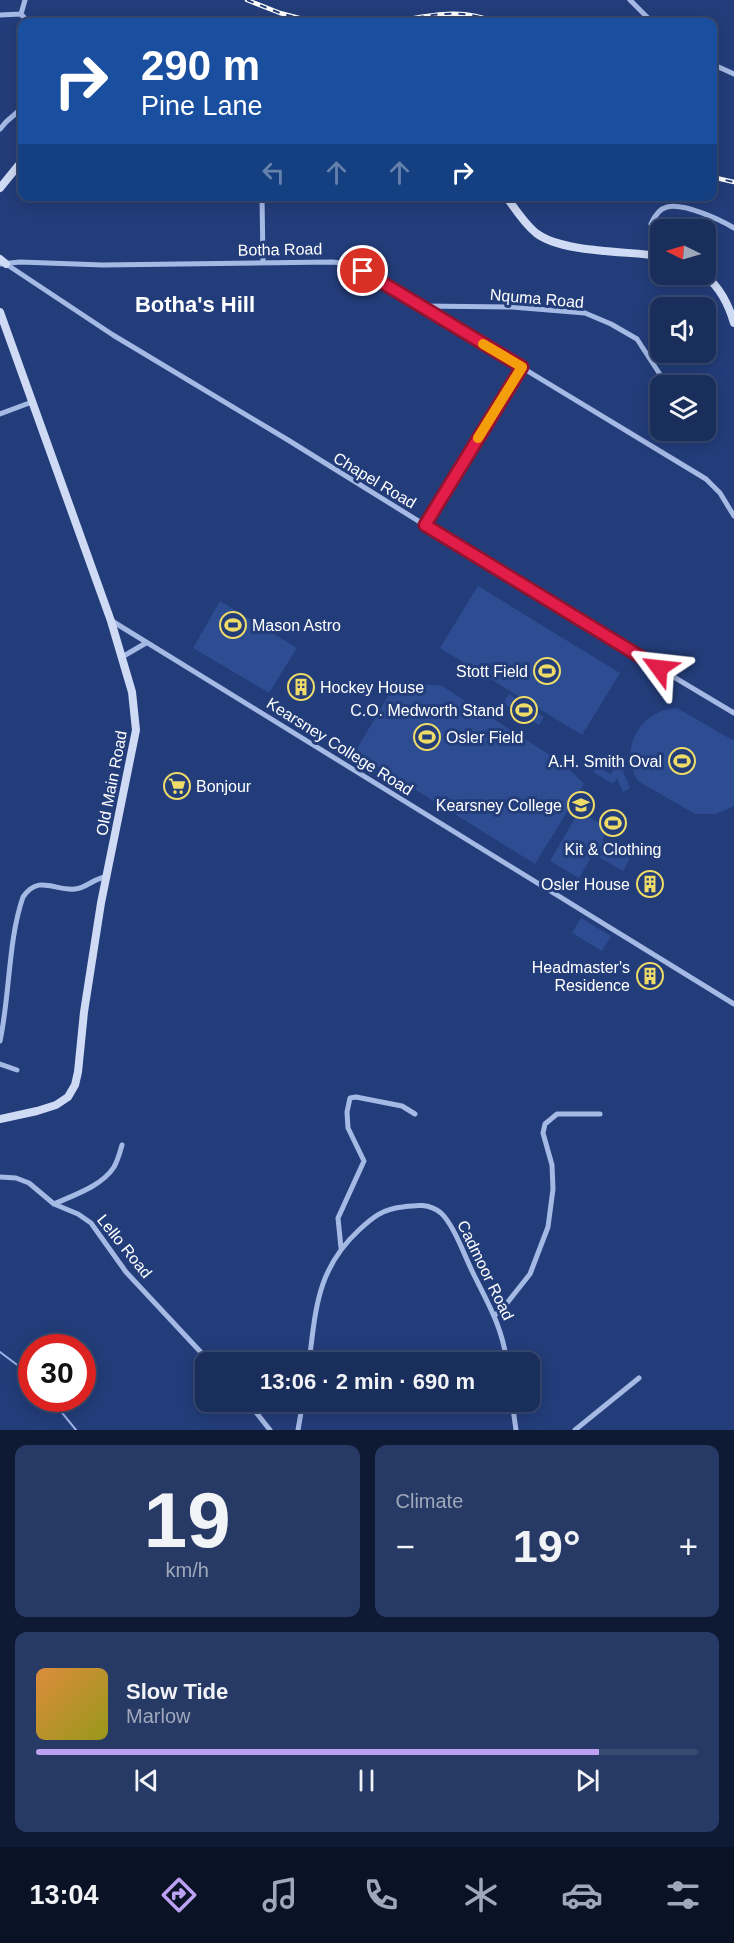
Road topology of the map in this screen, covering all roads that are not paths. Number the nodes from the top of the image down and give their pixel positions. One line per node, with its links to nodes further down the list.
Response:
1 (26, 0): 3 (street)
2 (630, 0): 6 (street)
3 (21, 14): 4 (street); 5 (street)
4 (0, 15)
5 (24, 18)
6 (648, 18)
7 (717, 66): 8 (street)
8 (734, 74)
9 (18, 112): 10 (street)
10 (0, 129)
11 (18, 166): 12 (main road)
12 (1, 183)
13 (261, 201): 19 (street)
14 (510, 201): 17 (main road)
15 (655, 219): 16 (street)
16 (734, 228)
17 (650, 255)
18 (2, 262): 19 (street, Botha Road); 29 (street, Chapel Road)
19 (263, 263): 21 (street, Botha Road)
20 (715, 285): 23 (main road)
21 (421, 306): 24 (street, Botha Road); 25 (street, Nquma Road)
22 (0, 312): 26 (main road, Old Main Road)
23 (734, 323)
24 (522, 367): 28 (street, Botha Road); 29 (street)
25 (661, 375)
26 (32, 402): 27 (street); 30 (main road, Old Main Road)
27 (0, 414)
28 (734, 516)
29 (425, 525): 33 (street, Chapel Road)
30 (111, 621): 31 (street, Kearsney College Road); 32 (main road, Old Main Road)
31 (146, 643): 32 (street); 35 (street, Kearsney College Road)
32 (122, 657): 34 (main road, Old Main Road)
33 (734, 713)
34 (105, 877): 36 (street); 41 (main road, Old Main Road)
35 (734, 1004)
36 (0, 1041)
37 (0, 1064): 38 (street)
38 (16, 1070)
39 (415, 1114): 45 (street)
40 (600, 1114): 46 (street)
41 (0, 1119)
42 (122, 1145): 44 (street)
43 (0, 1177): 44 (street, Lello Road)
44 (54, 1204): 47 (street, Lello Road)
45 (341, 1248): 46 (street, Cadmoor Road); 48 (street, Cadmoor Road)
46 (494, 1316): 49 (street, Cadmoor Road)
47 (201, 1352)
48 (311, 1352)
49 (506, 1352)
50 (639, 1378): 57 (street)
51 (256, 1412): 54 (street)
52 (301, 1412): 55 (street)
53 (514, 1412): 56 (street)
54 (270, 1430)
55 (298, 1430)
56 (516, 1430)
57 (575, 1430)

